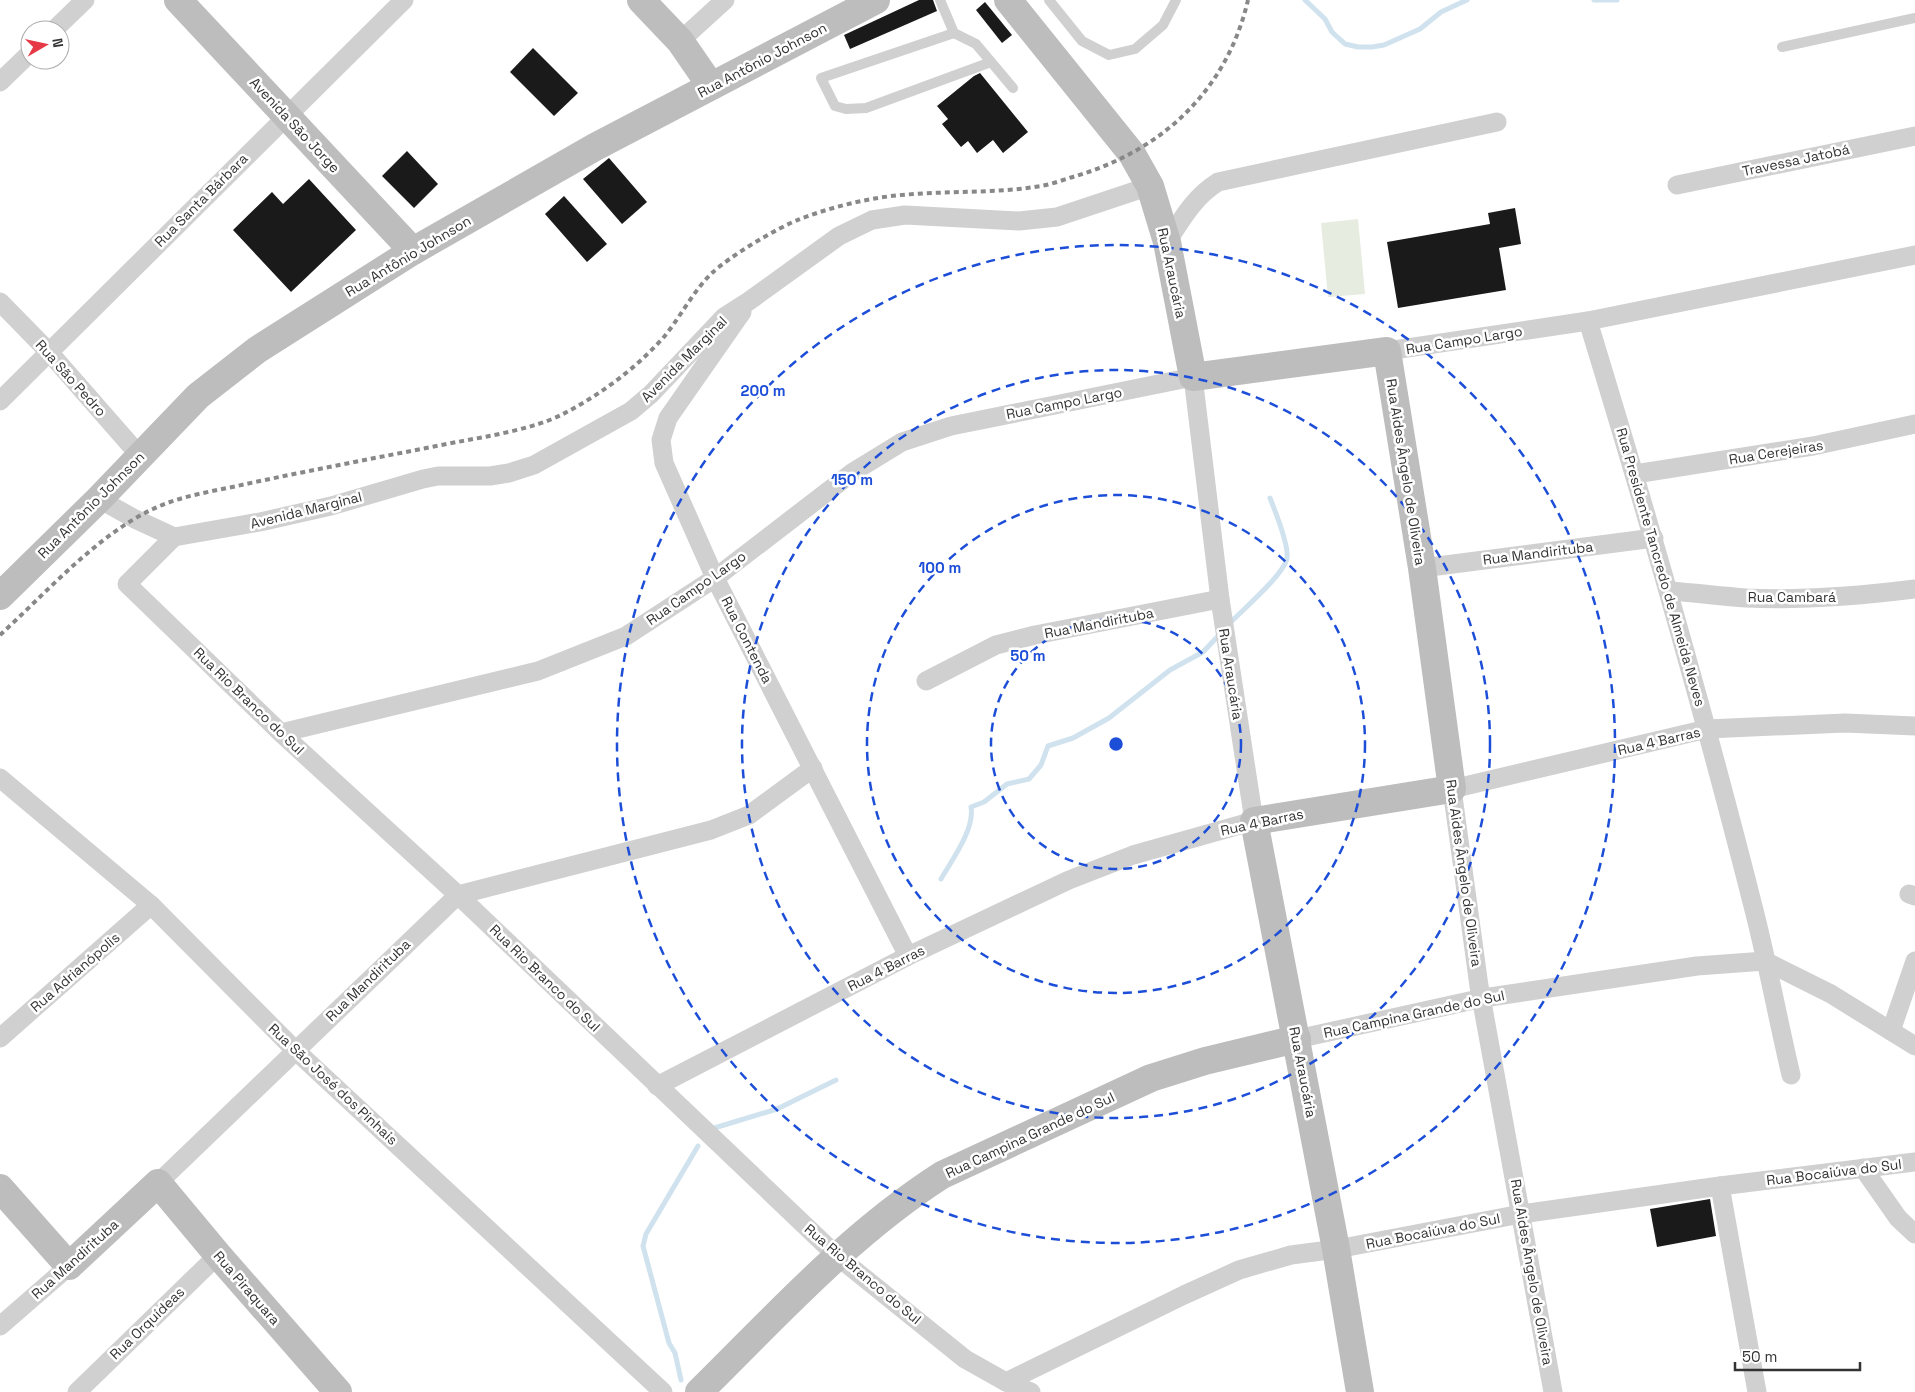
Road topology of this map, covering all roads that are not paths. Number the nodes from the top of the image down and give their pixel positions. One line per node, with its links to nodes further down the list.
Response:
1 (85, 0): 12 (street)
2 (178, 0): 21 (street, Avenida São Jorge)
3 (404, 0): 21 (street, Rua Santa Bárbara)
4 (641, 0): 14 (street)
5 (725, 0): 14 (street)
6 (876, 0): 19 (street, Rua Antônio Johnson)
7 (940, 0): 13 (lane)
8 (1008, 0): 25 (street, Rua Araucária)
9 (1049, 0): 10 (lane)
10 (1176, 0)
11 (1915, 18): 15 (lane)
12 (64, 20)
13 (954, 33): 16 (lane); 16 (lane)
14 (680, 41): 19 (street)
15 (1782, 47)
16 (990, 62): 20 (lane)
17 (20, 63): 18 (street)
18 (0, 82)
19 (711, 86): 27 (street, Rua Antônio Johnson)
20 (1012, 88)
21 (286, 116): 27 (street, Avenida São Jorge); 33 (street, Rua Santa Bárbara)
22 (1497, 122): 26 (street)
23 (1915, 136): 24 (street, Travessa Jatobá)
24 (1677, 185)
25 (1150, 186): 26 (street, Rua Araucária); 30 (street, Avenida Marginal)
26 (1167, 242): 34 (street, Rua Araucária)
27 (413, 251): 37 (street, Rua Antônio Johnson)
28 (1915, 254): 31 (street, Rua Campo Largo)
29 (0, 302): 33 (street, Rua São Pedro)
30 (750, 302): 40 (street, Avenida Marginal); 43 (street, Rua Contenda)
31 (1588, 321): 32 (street, Rua Campo Largo); 38 (street, Rua Presidente Tancredo de Almeida Neves)
32 (1387, 351): 34 (street, Rua Campo Largo); 42 (street, Rua Aides Ângelo de Oliveira)
33 (49, 352): 35 (street, Rua Santa Bárbara); 37 (street, Rua São Pedro)
34 (1193, 377): 43 (street, Rua Campo Largo); 47 (street, Rua Araucária)
35 (0, 401)
36 (1915, 424): 38 (street, Rua Cerejeiras)
37 (140, 456): 39 (street, Rua Antônio Johnson)
38 (1635, 474): 41 (street, Rua Presidente Tancredo de Almeida Neves)
39 (99, 499): 40 (street); 46 (street, Rua Antônio Johnson)
40 (174, 537): 51 (street, Rua Rio Branco do Sul)
41 (1654, 538): 42 (street, Rua Mandirituba); 45 (street, Rua Presidente Tancredo de Almeida Neves)
42 (1422, 568): 54 (street, Rua Aides Ângelo de Oliveira)
43 (715, 578): 51 (street, Rua Campo Largo); 52 (street, Rua Contenda)
44 (1915, 588): 45 (street, Rua Cambará)
45 (1670, 590): 50 (street, Rua Presidente Tancredo de Almeida Neves)
46 (0, 596)
47 (1220, 600): 48 (street, Rua Mandirituba); 55 (street, Rua Araucária)
48 (926, 681)
49 (1915, 726): 50 (street, Rua 4 Barras)
50 (1707, 730): 54 (street, Rua 4 Barras); 59 (street, Rua Presidente Tancredo de Almeida Neves)
51 (281, 733): 56 (street, Rua Rio Branco do Sul)
52 (813, 768): 56 (street, Rua Mandirituba); 58 (street, Rua Contenda)
53 (0, 778): 57 (street, Rua São José dos Pinhais)
54 (1452, 789): 55 (street, Rua 4 Barras); 61 (street, Rua Aides Ângelo de Oliveira)
55 (1254, 821): 58 (street, Rua 4 Barras); 64 (street, Rua Araucária)
56 (458, 895): 66 (street, Rua Mandirituba); 68 (street, Rua Rio Branco do Sul)
57 (151, 905): 63 (street, Rua Adrianópolis); 66 (street, Rua São José dos Pinhais)
58 (908, 956): 68 (street, Rua 4 Barras)
59 (1764, 961): 61 (street, Rua Campina Grande do Sul); 62 (street); 67 (street, Rua Presidente Tancredo de Almeida Neves)
60 (1915, 961): 62 (street)
61 (1483, 998): 64 (street, Rua Campina Grande do Sul); 74 (street, Rua Aides Ângelo de Oliveira)
62 (1891, 1031): 65 (street)
63 (0, 1038)
64 (1297, 1039): 76 (street, Rua Araucária); 78 (street, Rua Campina Grande do Sul)
65 (1915, 1046)
66 (295, 1050): 71 (street, Rua Mandirituba); 84 (street, Rua São José dos Pinhais)
67 (1791, 1075)
68 (657, 1086): 78 (street, Rua Rio Branco do Sul)
69 (1915, 1162): 70 (street, Rua Bocaiúva do Sul)
70 (1863, 1168): 72 (street, Rua Bocaiúva do Sul); 75 (street)
71 (158, 1182): 77 (street, Rua Piraquara); 79 (street, Rua Mandirituba)
72 (1720, 1186): 74 (street, Rua Bocaiúva do Sul); 89 (street)
73 (0, 1188): 79 (street)
74 (1521, 1214): 76 (street, Rua Bocaiúva do Sul); 88 (street, Rua Aides Ângelo de Oliveira)
75 (1915, 1234)
76 (1337, 1249): 81 (street, Rua Bocaiúva do Sul); 87 (street, Rua Araucária)
77 (218, 1255): 82 (street, Rua Orquídeas); 83 (street, Rua Piraquara)
78 (837, 1256): 81 (street, Rua Rio Branco do Sul); 85 (street, Rua Campina Grande do Sul)
79 (69, 1266): 80 (street, Rua Mandirituba)
80 (0, 1326)
81 (1006, 1382): 86 (street, Rua Rio Branco do Sul)
82 (77, 1392)
83 (338, 1392)
84 (663, 1392)
85 (699, 1392)
86 (1031, 1392)
87 (1360, 1392)
88 (1553, 1392)
89 (1757, 1392)

